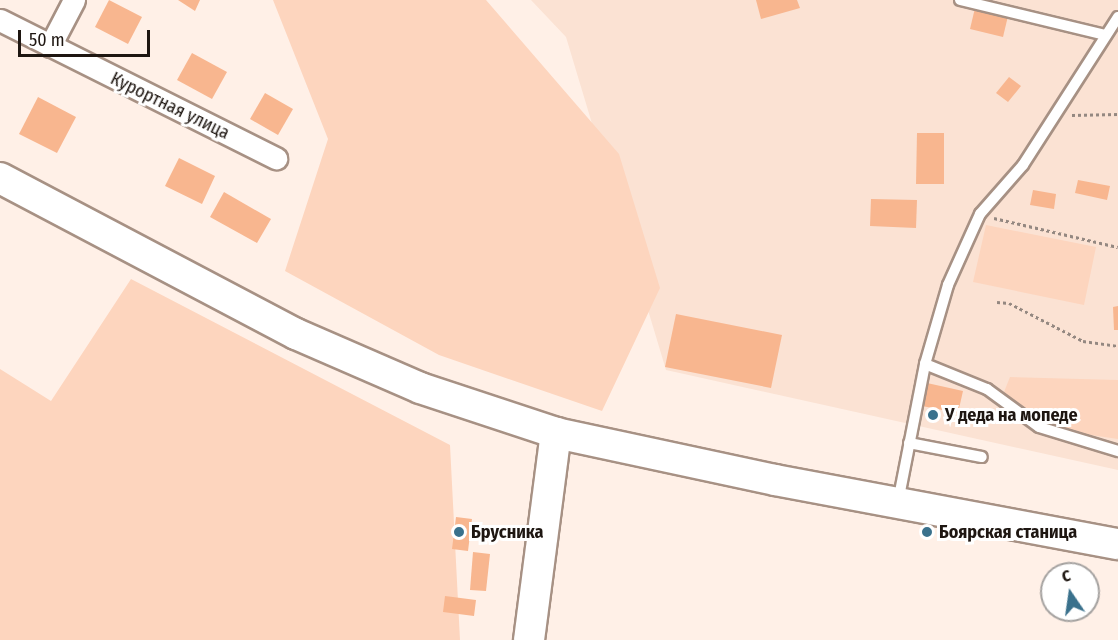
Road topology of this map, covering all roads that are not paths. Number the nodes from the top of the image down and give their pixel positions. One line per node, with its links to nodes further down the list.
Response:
1 (74, 0): 6 (street)
2 (960, 0): 5 (lane)
3 (1118, 17): 5 (lane)
4 (0, 20): 6 (street, Курортная улица)
5 (1106, 35): 9 (lane)
6 (50, 46): 7 (street, Курортная улица)
7 (276, 158)
8 (0, 178): 10 (main road)
9 (925, 364): 11 (lane); 12 (lane)
10 (556, 433): 14 (main road); 16 (main road)
11 (909, 443): 13 (lane); 14 (lane)
12 (1118, 451)
13 (982, 457)
14 (898, 503): 15 (main road)
15 (1118, 543)
16 (529, 640)

